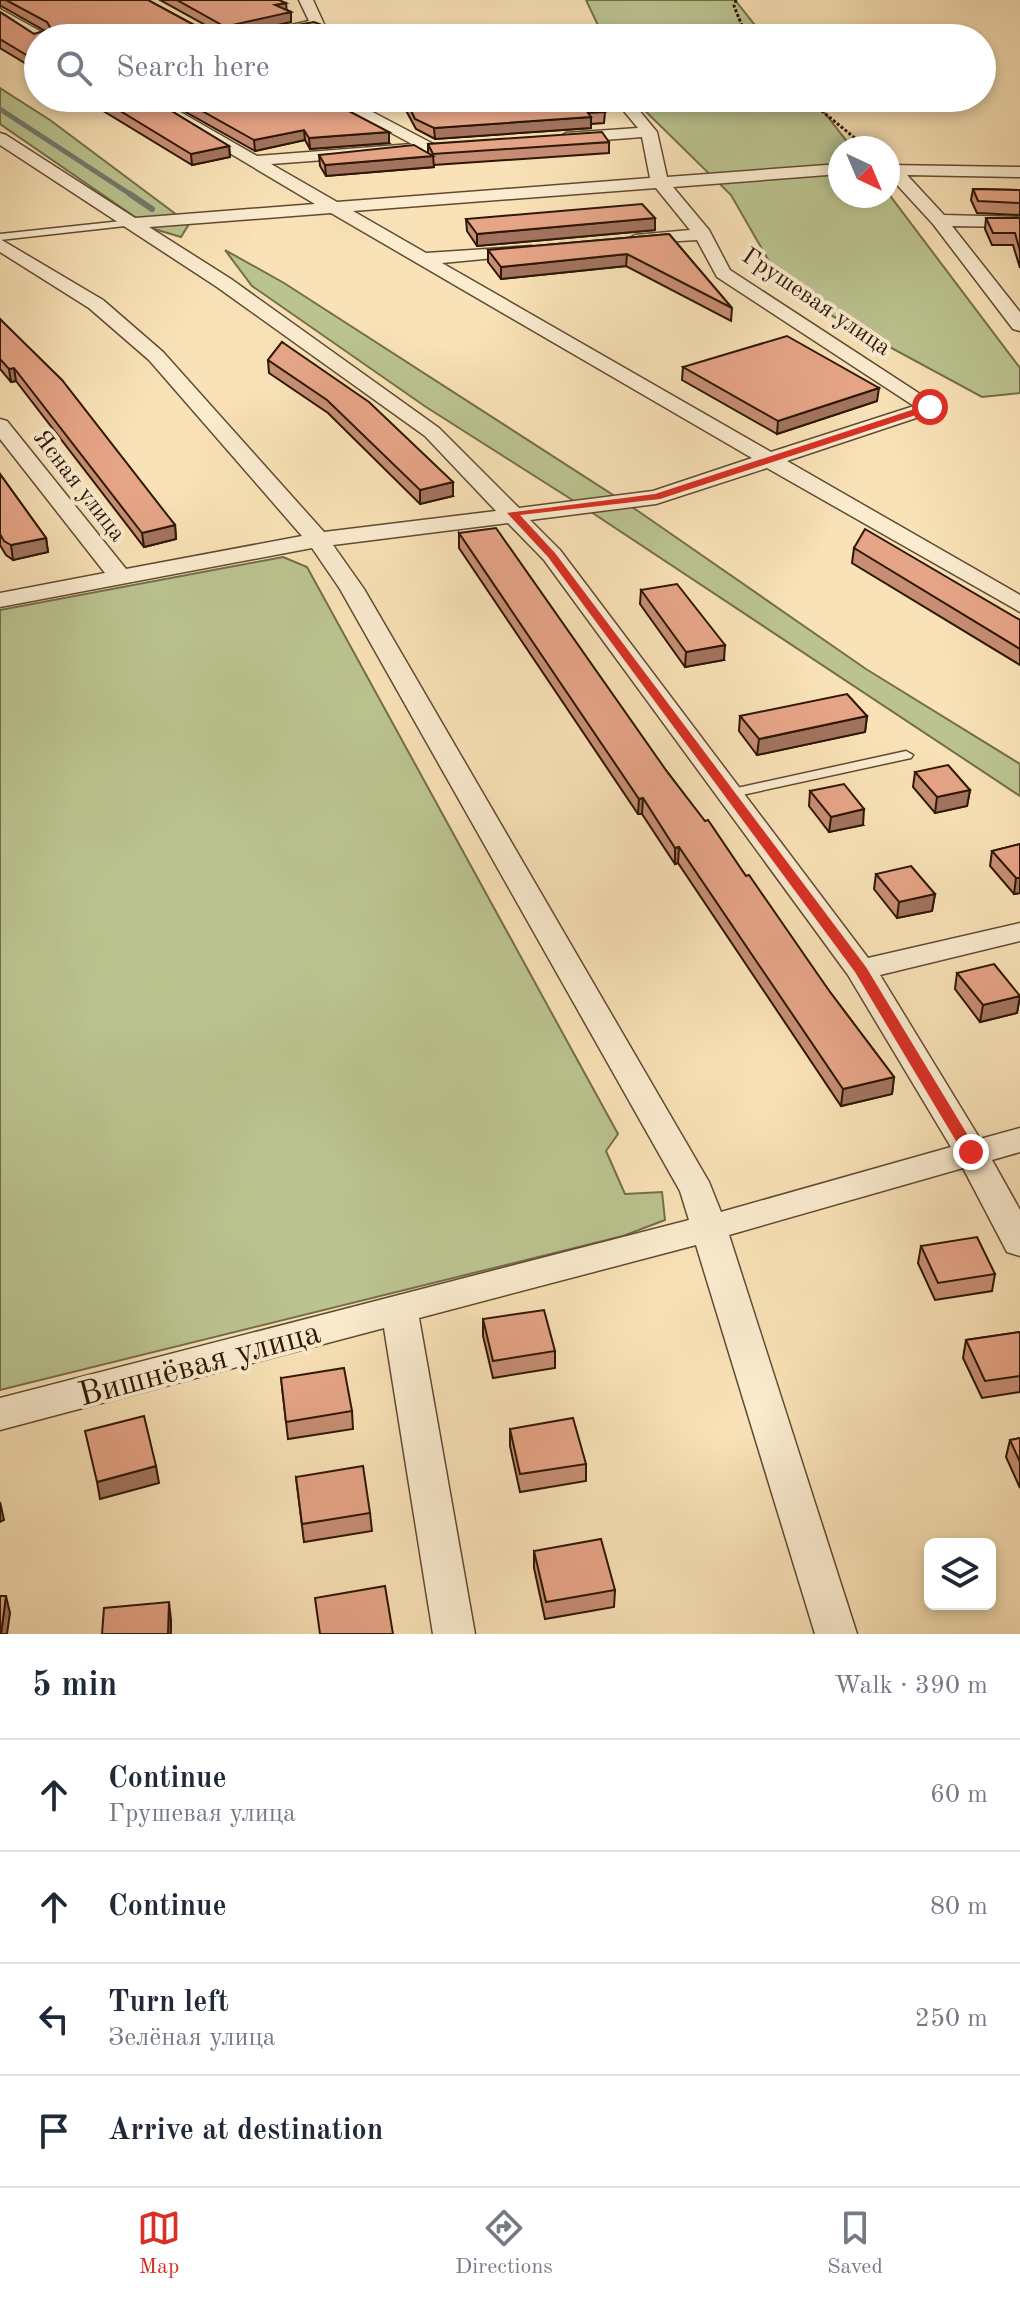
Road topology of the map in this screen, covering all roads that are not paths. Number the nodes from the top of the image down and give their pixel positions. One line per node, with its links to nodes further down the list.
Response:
1 (306, 0): 3 (street)
2 (0, 13): 4 (street)
3 (317, 24)
4 (24, 27)
5 (169, 112): 11 (street)
6 (364, 112): 11 (street)
7 (633, 112): 8 (street)
8 (649, 132): 10 (street); 16 (street)
9 (0, 138): 20 (street)
10 (555, 139)
11 (253, 161): 17 (street)
12 (828, 170): 16 (street)
13 (900, 170): 14 (street)
14 (1020, 172)
15 (900, 179): 18 (street)
16 (659, 181): 17 (street); 21 (street)
17 (333, 207): 20 (street); 26 (street)
18 (939, 220): 19 (street); 27 (street)
19 (1020, 222)
20 (131, 223): 22 (lane); 30 (street)
21 (703, 234): 23 (street); 29 (street, Грушевая улица)
22 (0, 237)
23 (609, 243)
24 (0, 244): 31 (street)
25 (547, 248): 26 (street)
26 (423, 259): 29 (street)
27 (1020, 325)
28 (0, 425): 32 (street, Ясная улица)
29 (771, 461): 30 (street); 34 (street)
30 (513, 513): 31 (street); 36 (street)
31 (318, 540): 32 (street); 41 (street)
32 (120, 577): 33 (street)
33 (0, 600)
34 (1020, 605)
35 (906, 755): 36 (lane)
36 (728, 794): 38 (street)
37 (1020, 932): 38 (street)
38 (861, 970): 40 (street)
39 (1020, 1140): 40 (street, Вишнёвая улица)
40 (971, 1152): 41 (street, Вишнёвая улица); 42 (street)
41 (709, 1228): 43 (street, Вишнёвая улица); 46 (street)
42 (1020, 1243)
43 (399, 1309): 44 (street, Вишнёвая улица); 45 (street)
44 (0, 1414)
45 (454, 1634)
46 (836, 1634)

